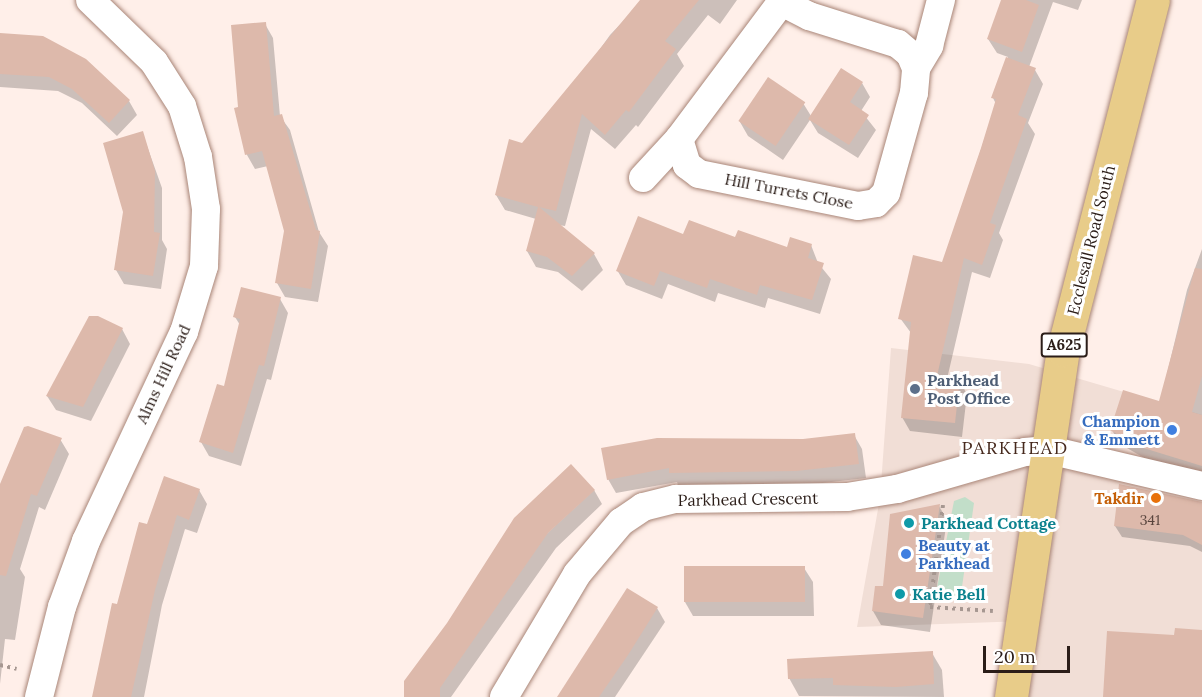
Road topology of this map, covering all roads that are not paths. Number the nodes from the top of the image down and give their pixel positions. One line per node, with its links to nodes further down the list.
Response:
1 (90, 0): 10 (street, Alms Hill Road)
2 (941, 0): 5 (street)
3 (1153, 0): 8 (main road, Ecclesall Road South / A625)
4 (782, 1): 5 (street); 6 (street)
5 (916, 68): 6 (street, Hill Turrets Close)
6 (679, 139): 7 (street)
7 (643, 178)
8 (1049, 450): 9 (street); 11 (street, Parkhead Crescent); 12 (main road, Ecclesall Road South / A625)
9 (1202, 486)
10 (39, 697)
11 (504, 697)
12 (1011, 697)

